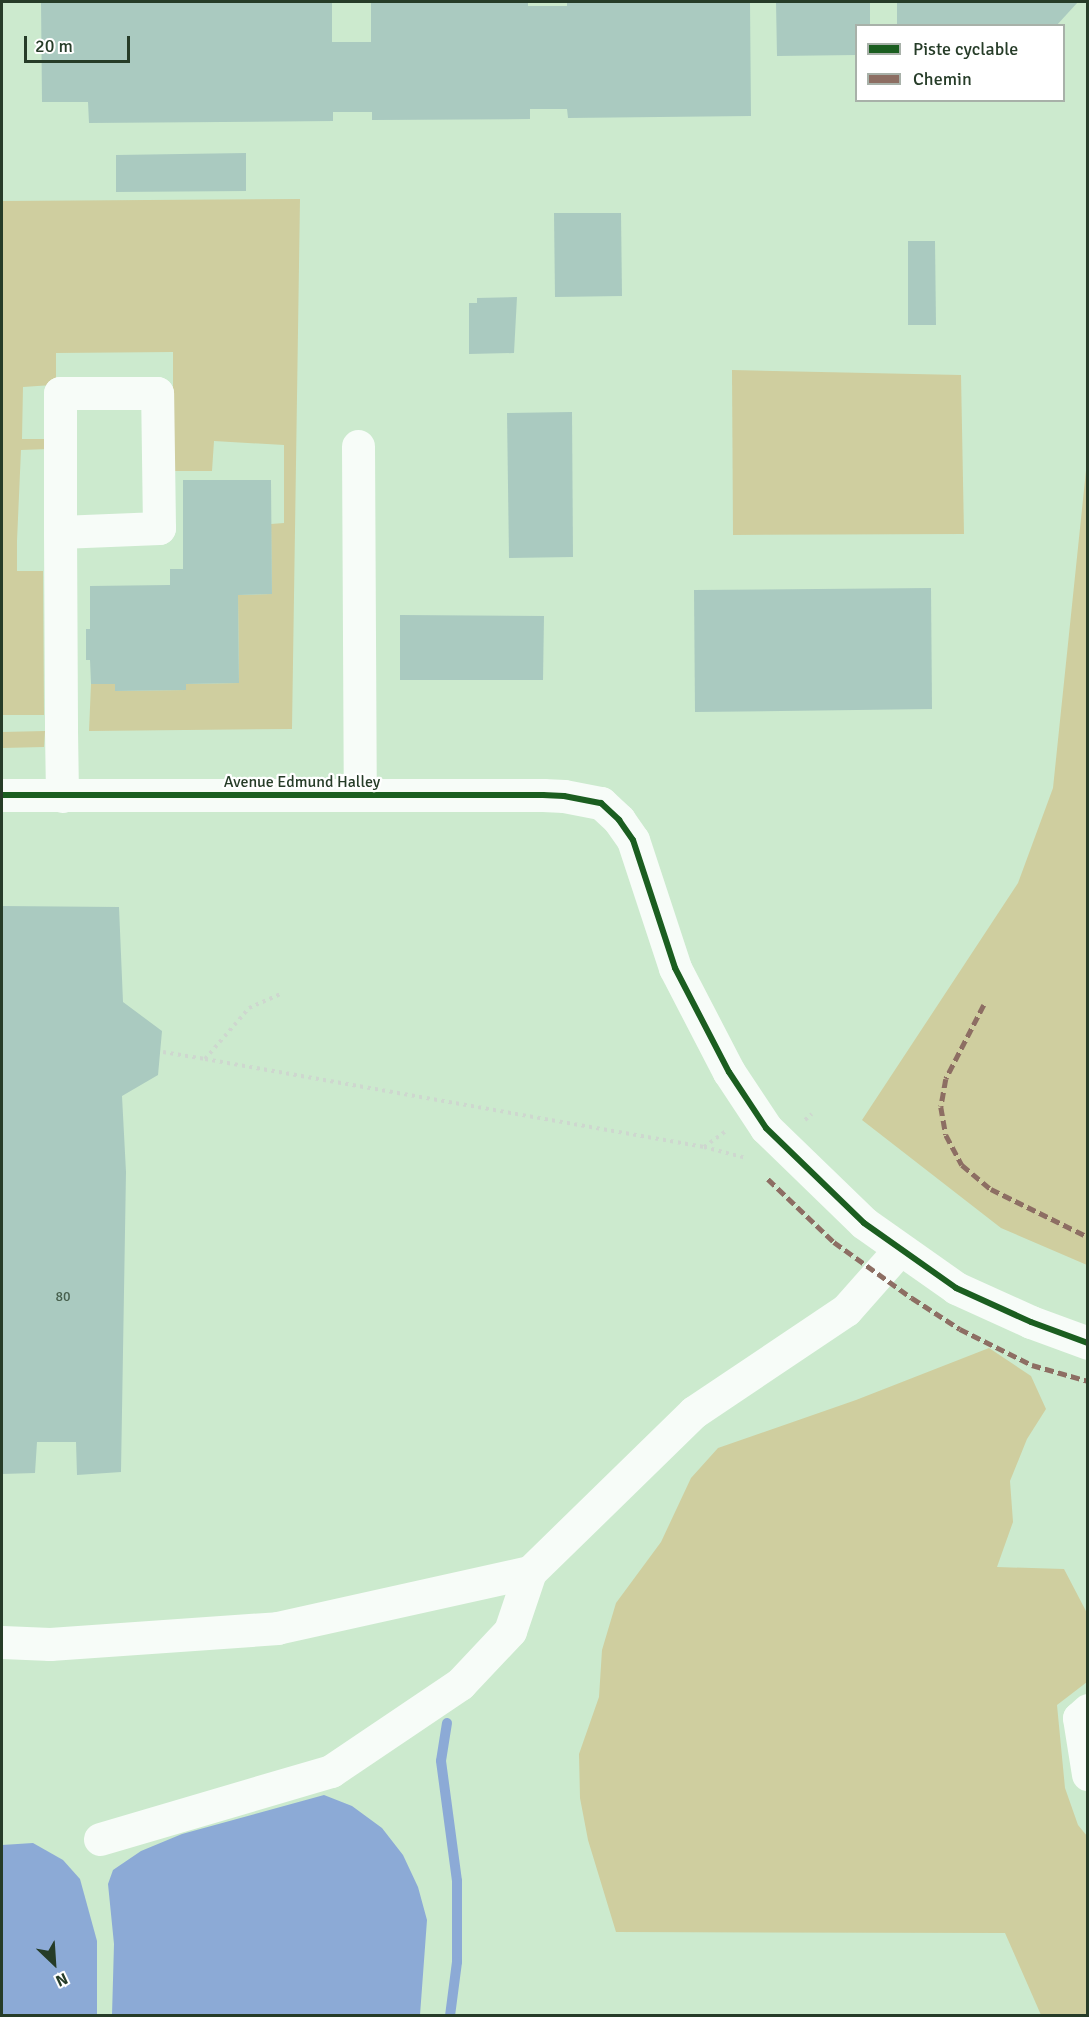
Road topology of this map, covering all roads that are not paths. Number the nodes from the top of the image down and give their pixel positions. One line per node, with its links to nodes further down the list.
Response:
1 (358, 446): 4 (street)
2 (60, 532): 2 (street); 5 (street)
3 (2, 795): 5 (street, Avenue Edmund Halley)
4 (360, 795): 5 (street, Avenue Edmund Halley); 6 (street, Avenue Edmund Halley)
5 (62, 796)
6 (900, 1250): 7 (street); 8 (street)
7 (1088, 1343)
8 (530, 1572): 9 (street); 12 (street)
9 (2, 1642)
10 (1088, 1710): 11 (street)
11 (1088, 1774)
12 (100, 1839)

